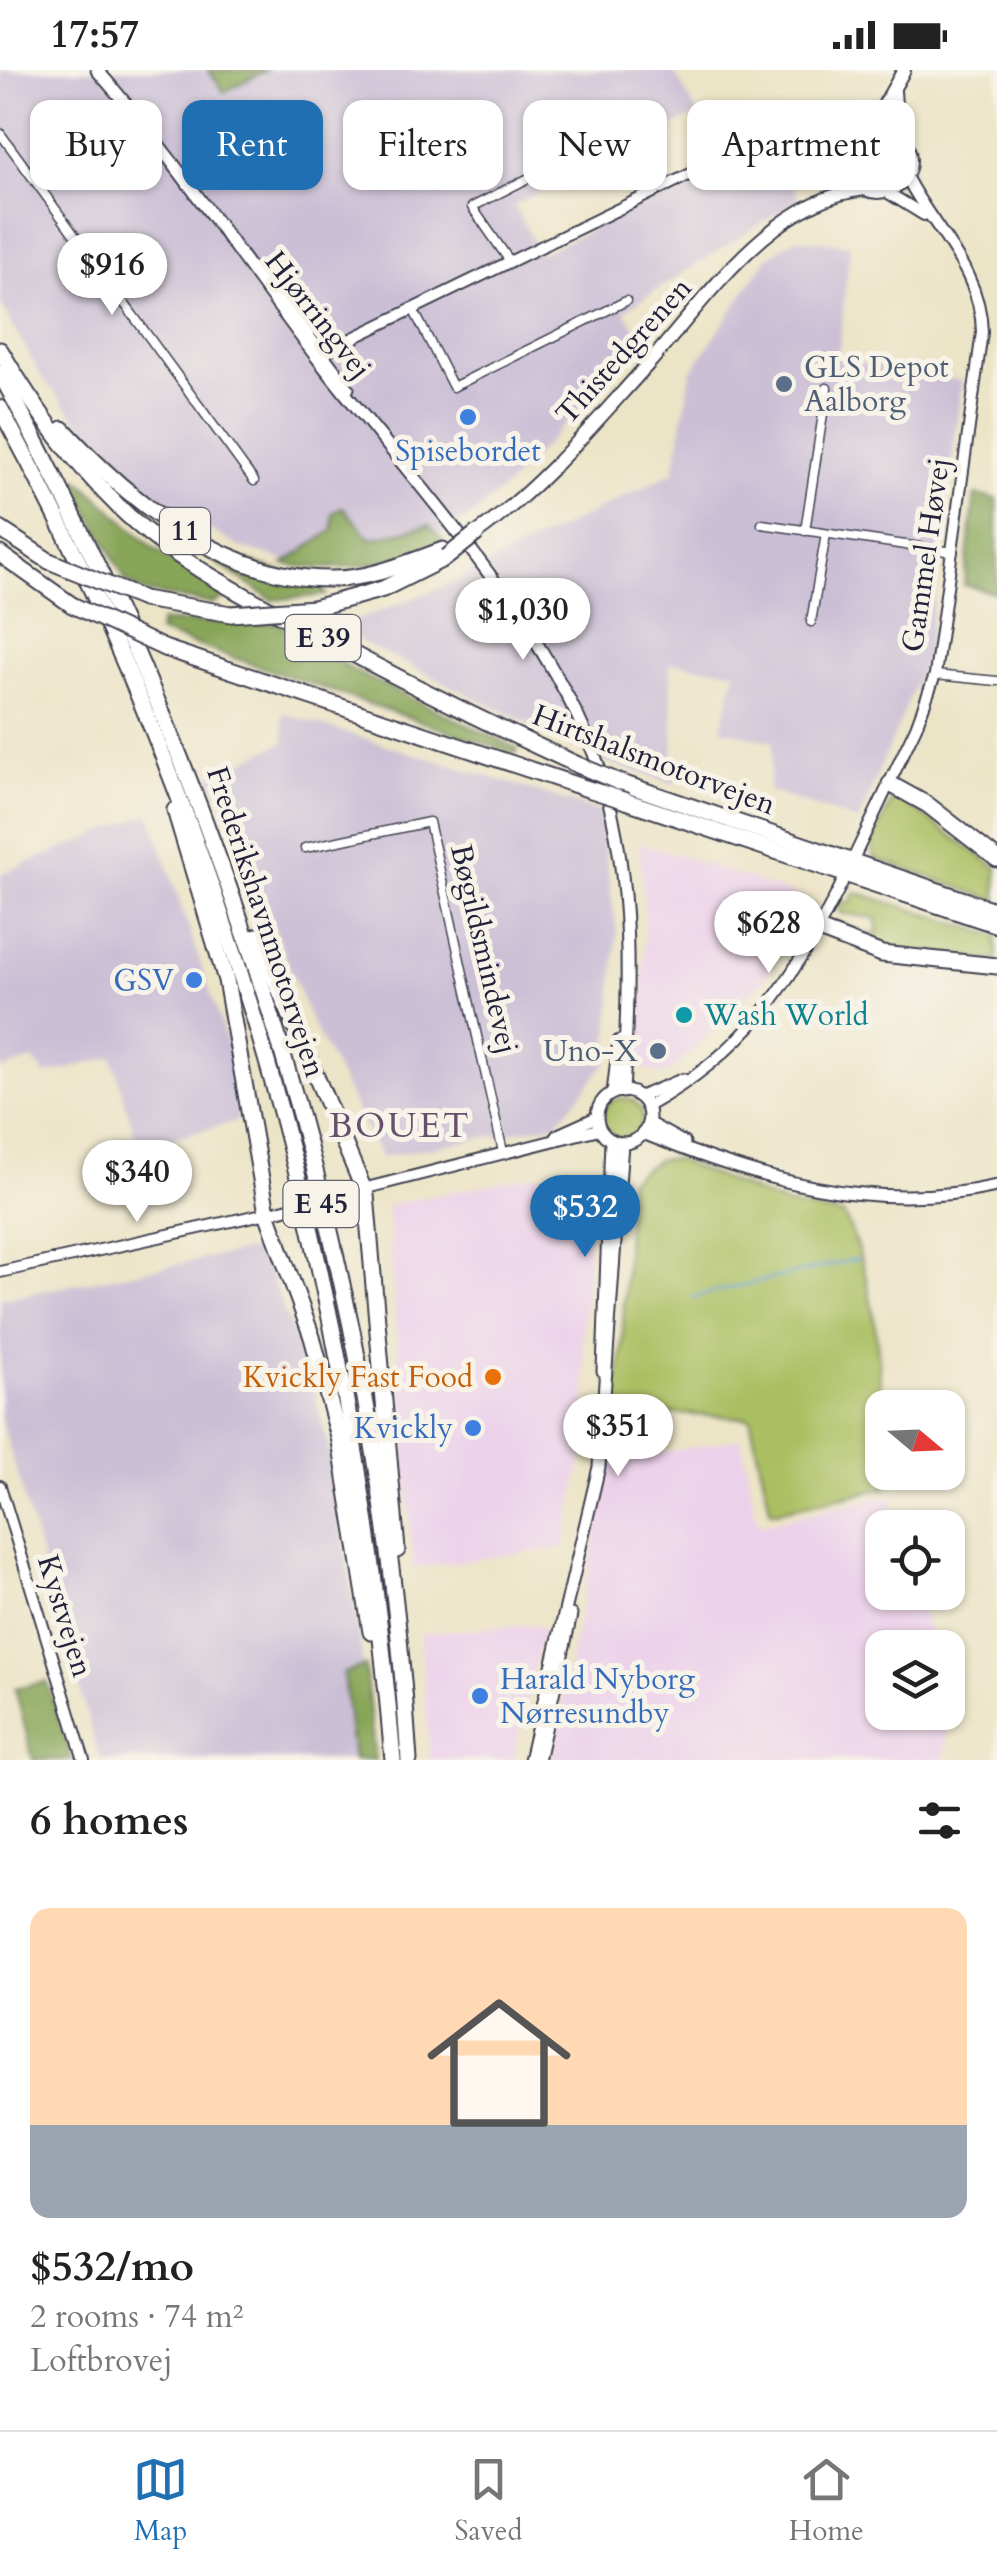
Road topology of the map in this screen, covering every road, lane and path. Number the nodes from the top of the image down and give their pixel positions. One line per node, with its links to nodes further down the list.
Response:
1 (100, 70): 21 (main road, Hjørringvej)
2 (904, 70): 3 (main road)
3 (894, 86): 4 (main road); 5 (main road)
4 (886, 100)
5 (895, 100)
6 (0, 133): 25 (street)
7 (687, 174): 16 (street)
8 (523, 181): 16 (street)
9 (832, 190): 14 (main road, Thistedgrenen / 11)
10 (859, 190): 14 (main road, Thistedgrenen / 11)
11 (876, 190): 13 (main road, 11)
12 (913, 190): 15 (street, Gammel Høvej)
13 (886, 191): 15 (street, Gammel Høvej)
14 (812, 207): 28 (main road, Thistedgrenen / 11)
15 (928, 219): 31 (street, Gammel Høvej)
16 (509, 260): 18 (street)
17 (626, 301): 18 (street)
18 (412, 307): 21 (street)
19 (0, 338): 32 (highway, 11)
20 (0, 350): 44 (highway, Hirtshalsmotorvejen / E 39, bridge)
21 (320, 353): 48 (main road, Hjørringvej)
22 (0, 373): 36 (highway, Frederikshavnmotorvejen / E 45)
23 (827, 388): 29 (street)
24 (0, 408): 35 (highway, Frederikshavnmotorvejen / E 45)
25 (254, 481)
26 (762, 524): 29 (street)
27 (0, 530): 32 (highway, 11, bridge)
28 (480, 531): 32 (highway, 11, bridge)
29 (806, 531): 30 (street)
30 (826, 534): 31 (street); 34 (street)
31 (952, 552): 37 (street, Gammel Høvej)
32 (445, 553)
33 (0, 554): 45 (highway, Hirtshalsmotorvejen / E 39, bridge)
34 (811, 622)
35 (124, 660): 56 (highway); 62 (highway, Frederikshavnmotorvejen / E 45)
36 (146, 671): 55 (highway); 60 (highway, Frederikshavnmotorvejen / E 45)
37 (935, 675): 38 (street, Gammel Høvej); 39 (street, Gammel Høvej)
38 (997, 681)
39 (890, 784): 41 (street, Gammel Høvej); 42 (highway)
40 (305, 848): 53 (street, Bøgildsmindevej)
41 (855, 855)
42 (997, 860)
43 (842, 882): 46 (street)
44 (997, 911)
45 (997, 924)
46 (819, 930): 47 (highway); 49 (street)
47 (997, 966)
48 (618, 1092): 49 (main road); 50 (main road)
49 (643, 1102): 51 (main road)
50 (598, 1123): 52 (main road); 53 (street)
51 (646, 1128): 52 (main road); 54 (main road)
52 (617, 1142): 59 (main road)
53 (504, 1152): 55 (street)
54 (997, 1186)
55 (356, 1191): 56 (street, bridge); 60 (highway)
56 (274, 1211): 57 (street); 62 (highway)
57 (0, 1272)
58 (0, 1486): 61 (street, Kystvejen)
59 (575, 1576): 63 (main road); 64 (main road)
60 (408, 1754)
61 (84, 1760)
62 (389, 1760)
63 (530, 1760)
64 (538, 1760)

